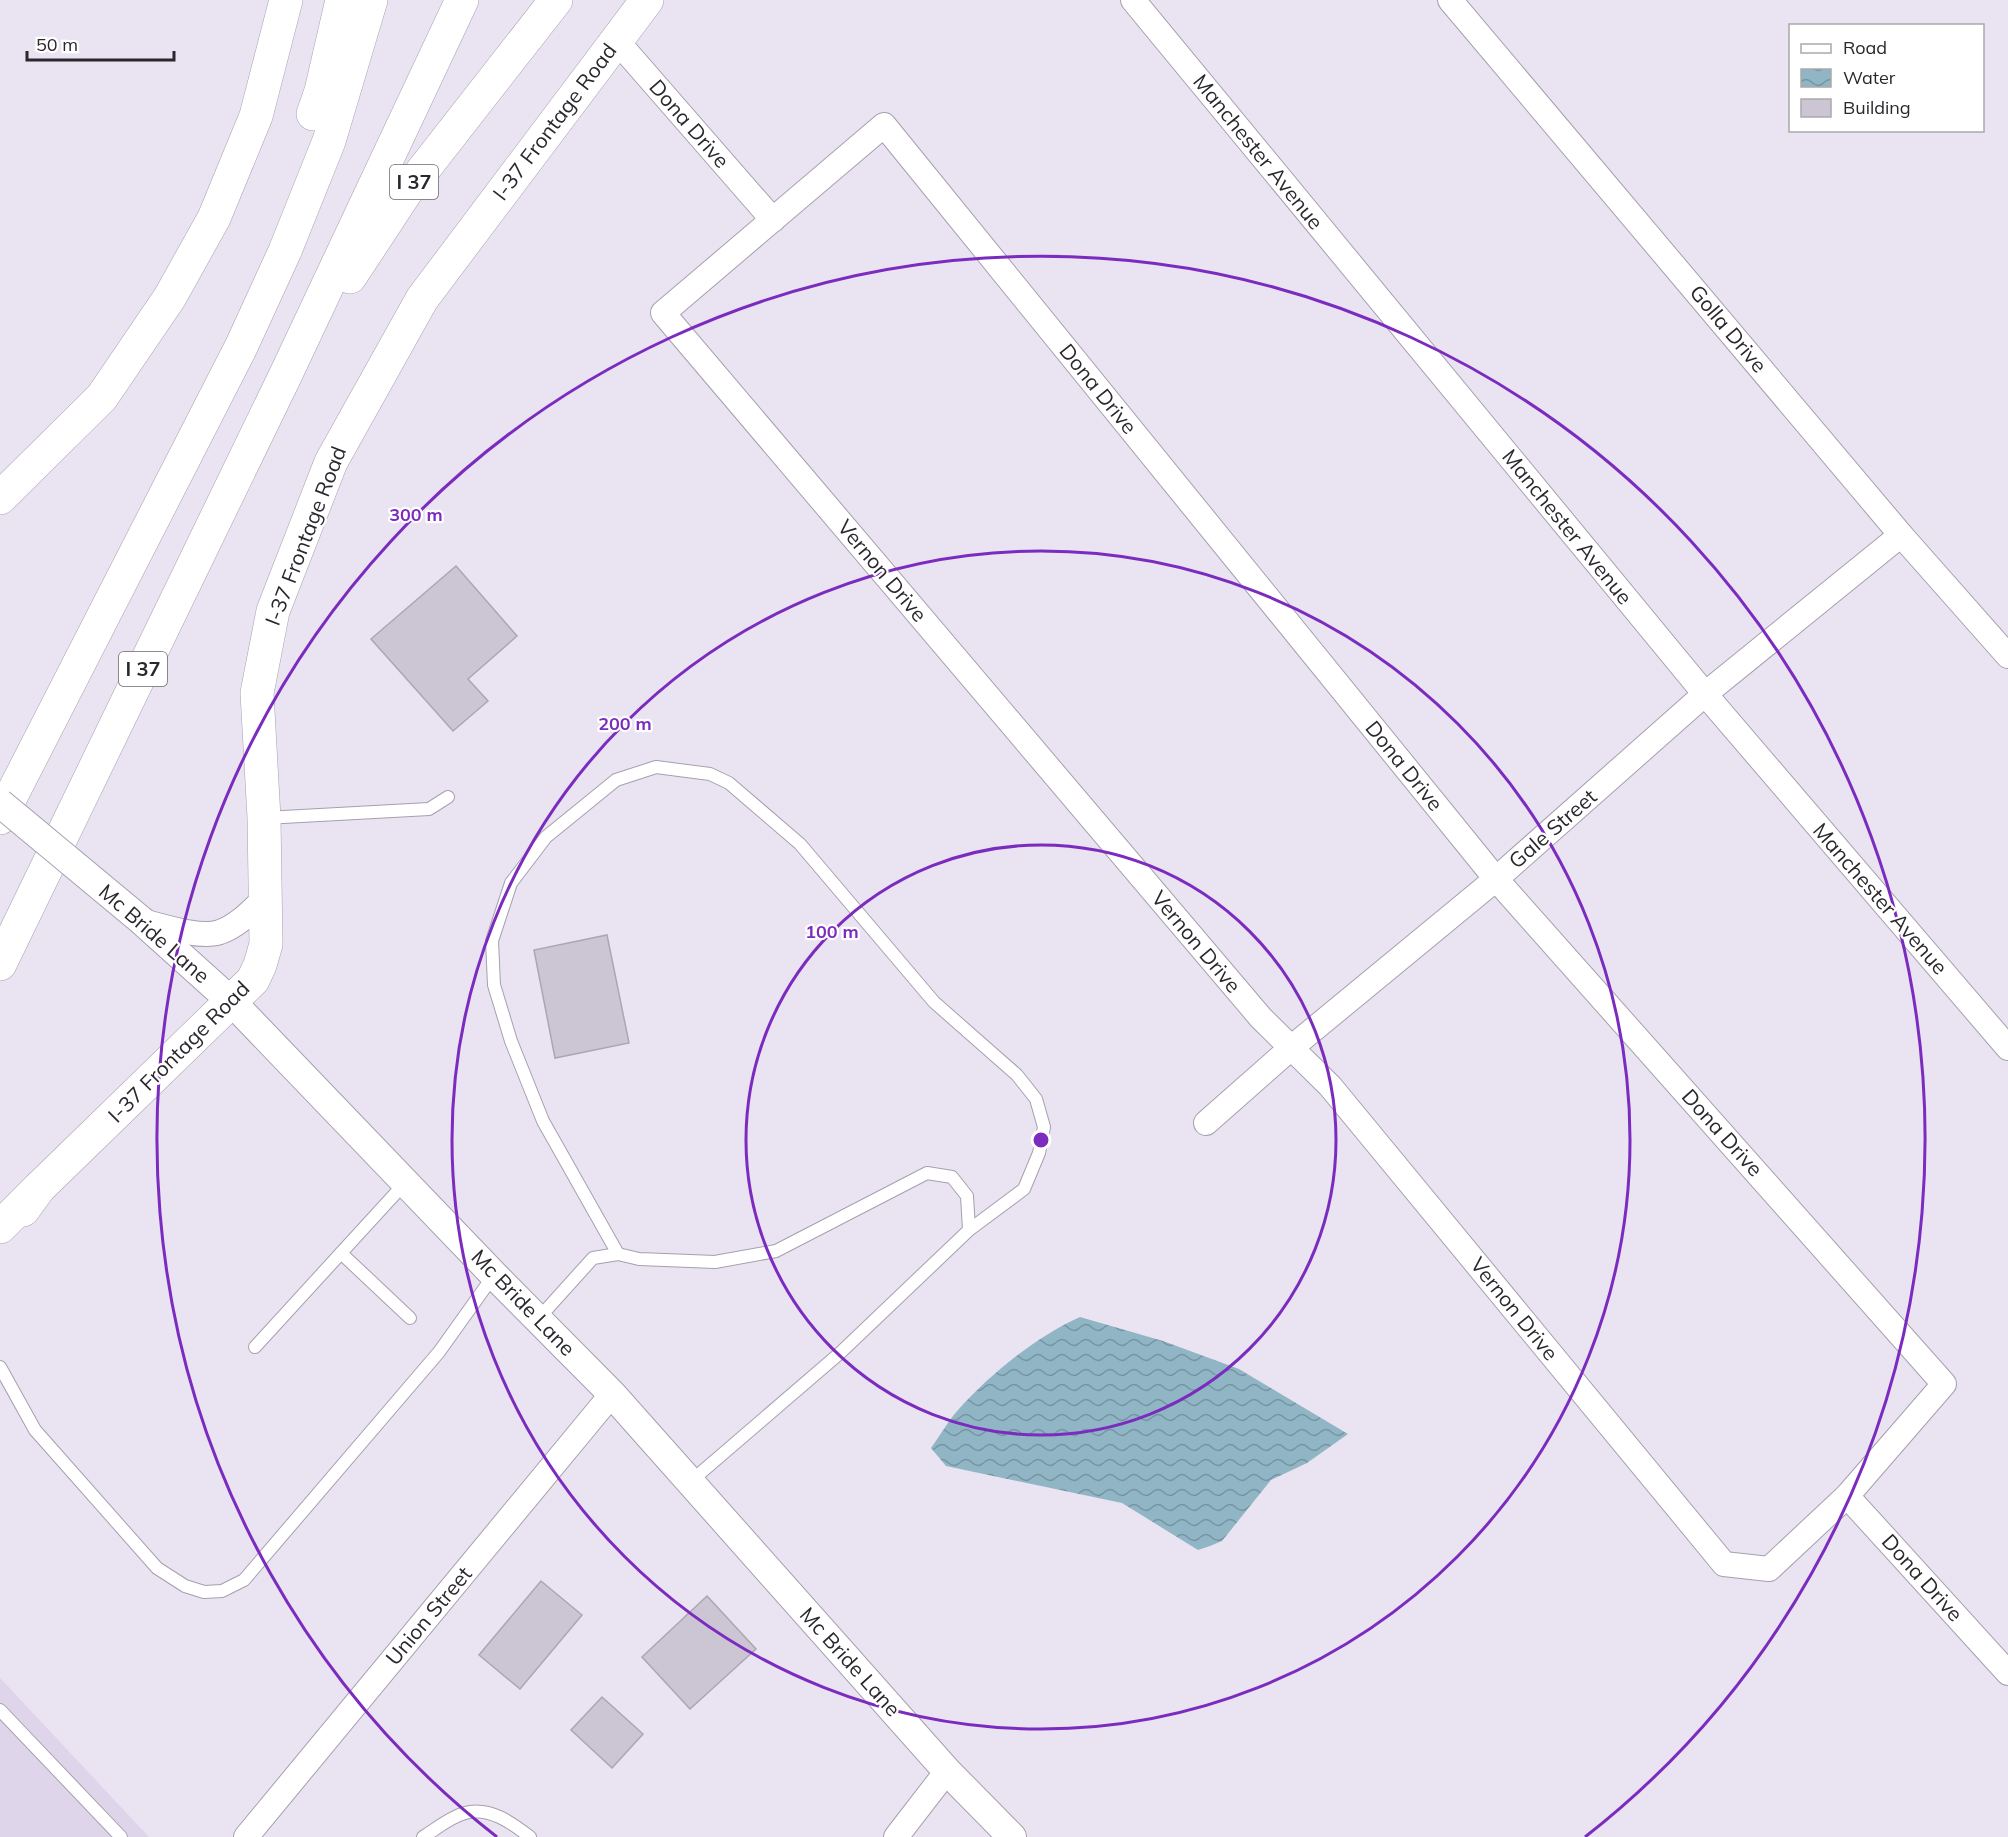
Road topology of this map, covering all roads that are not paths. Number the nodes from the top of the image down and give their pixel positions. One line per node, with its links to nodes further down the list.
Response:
1 (286, 0): 13 (main road)
2 (342, 0): 11 (main road)
3 (371, 0): 11 (main road, I 37)
4 (462, 0): 12 (main road)
5 (555, 0): 12 (main road, I 37)
6 (647, 0): 9 (main road, I-37 Frontage Road)
7 (1133, 0): 16 (street, Manchester Avenue)
8 (1450, 0): 14 (street, Golla Drive)
9 (617, 41): 10 (street, Dona Drive); 20 (main road, I-37 Frontage Road)
10 (773, 220): 21 (street, Dona Drive); 26 (street, Vernon Drive)
11 (241, 347): 19 (main road, I 37)
12 (286, 374): 24 (main road, I 37)
13 (1, 495)
14 (1901, 535): 15 (street, Golla Drive); 16 (street, Gale Street)
15 (2008, 656)
16 (1705, 694): 21 (street, Gale Street); 27 (street, Manchester Avenue)
17 (448, 797): 20 (lane)
18 (0, 803): 23 (street, Mc Bride Lane, bridge)
19 (0, 818)
20 (264, 818): 22 (main road, I-37 Frontage Road)
21 (1496, 879): 26 (street, Gale Street); 43 (street, Dona Drive)
22 (265, 898): 23 (street); 25 (main road, I-37 Frontage Road)
23 (141, 921): 25 (street, Mc Bride Lane)
24 (0, 964)
25 (232, 1002): 29 (street, Mc Bride Lane); 30 (main road, I-37 Frontage Road)
26 (1291, 1048): 28 (street, Gale Street); 43 (street, Vernon Drive)
27 (2008, 1048)
28 (1206, 1123)
29 (405, 1183): 34 (lane); 36 (street, Mc Bride Lane)
30 (39, 1188): 31 (main road); 33 (main road, I-37 Frontage Road)
31 (0, 1227)
32 (969, 1230): 35 (lane); 35 (lane); 42 (lane)
33 (0, 1241)
34 (341, 1253): 37 (lane); 39 (lane)
35 (618, 1254): 38 (lane)
36 (494, 1275): 38 (street, Mc Bride Lane); 40 (lane)
37 (410, 1318)
38 (538, 1319): 41 (street, Mc Bride Lane)
39 (255, 1347)
40 (0, 1367)
41 (612, 1394): 42 (street, Mc Bride Lane); 48 (street, Union Street)
42 (690, 1482): 46 (street, Mc Bride Lane)
43 (1847, 1497): 44 (street, Dona Drive)
44 (2008, 1673)
45 (0, 1710): 47 (lane)
46 (947, 1772): 51 (street); 52 (street, Mc Bride Lane)
47 (121, 1837)
48 (246, 1837)
49 (423, 1837): 50 (lane)
50 (530, 1837)
51 (896, 1837)
52 (1012, 1837)

